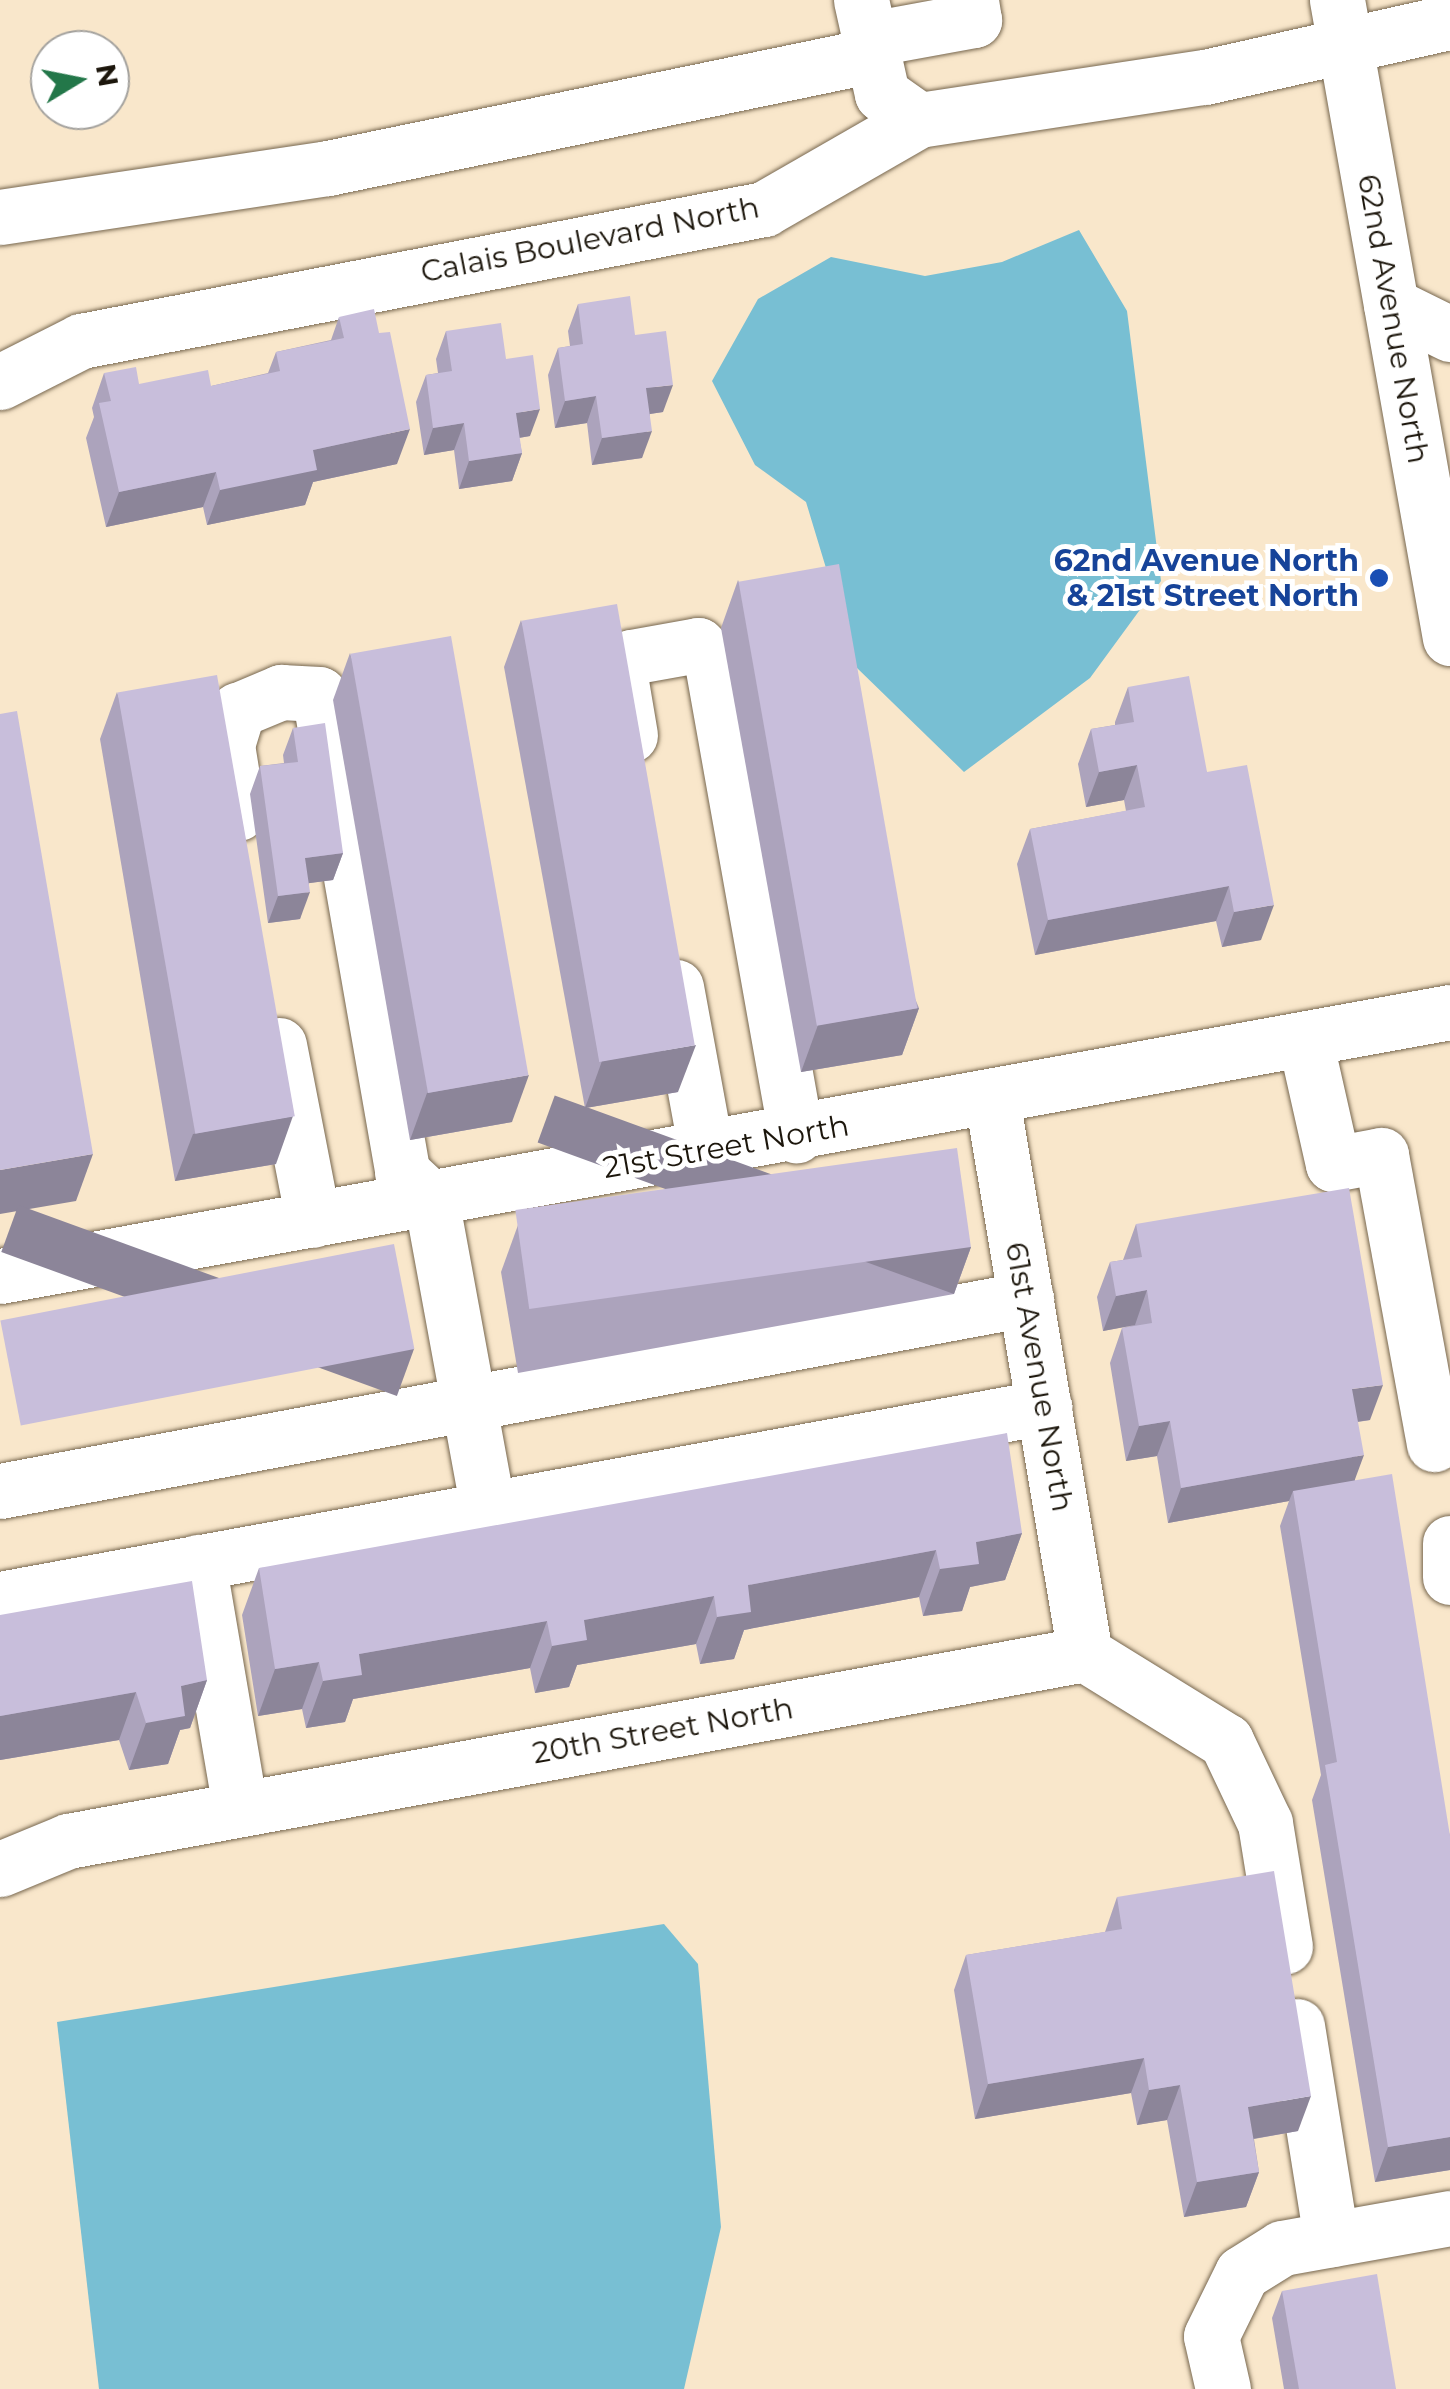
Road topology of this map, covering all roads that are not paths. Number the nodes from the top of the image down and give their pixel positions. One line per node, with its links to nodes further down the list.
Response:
1 (971, 0): 4 (street)
2 (1341, 20): 3 (street, Calais Boulevard North); 5 (street, Calais Boulevard North); 7 (street, 62nd Avenue North)
3 (1450, 22)
4 (868, 31): 5 (street); 6 (street)
5 (919, 120): 9 (street, Calais Boulevard North)
6 (0, 217)
7 (1391, 305): 8 (street); 10 (street, 62nd Avenue North)
8 (1450, 334)
9 (0, 382)
10 (1450, 638)
11 (640, 790): 18 (street)
12 (246, 858): 20 (street)
13 (668, 942): 19 (street)
14 (268, 990): 21 (street)
15 (1450, 1012): 16 (street, 21st Street North)
16 (1305, 1040): 17 (street, 21st Street North); 26 (street)
17 (992, 1100): 18 (street, 21st Street North); 23 (street, 61st Avenue North)
18 (796, 1135): 19 (street, 21st Street North)
19 (706, 1150): 20 (street, 21st Street North)
20 (431, 1199): 21 (street, 21st Street North); 24 (street)
21 (314, 1220): 22 (street, 21st Street North)
22 (0, 1276)
23 (1026, 1299): 24 (street); 25 (street, 61st Avenue North)
24 (468, 1404): 27 (street); 28 (street)
25 (1044, 1407): 28 (street); 33 (street, 61st Avenue North)
26 (1434, 1444)
27 (0, 1491)
28 (488, 1509): 30 (street)
29 (1450, 1543): 31 (street)
30 (198, 1562): 32 (street); 34 (street)
31 (1450, 1578)
32 (0, 1598)
33 (1085, 1654): 34 (street, 20th Street North); 37 (street)
34 (240, 1808): 35 (street, 20th Street North)
35 (0, 1869)
36 (1450, 2218): 37 (street)
37 (1331, 2239): 38 (street)
38 (1223, 2389)

